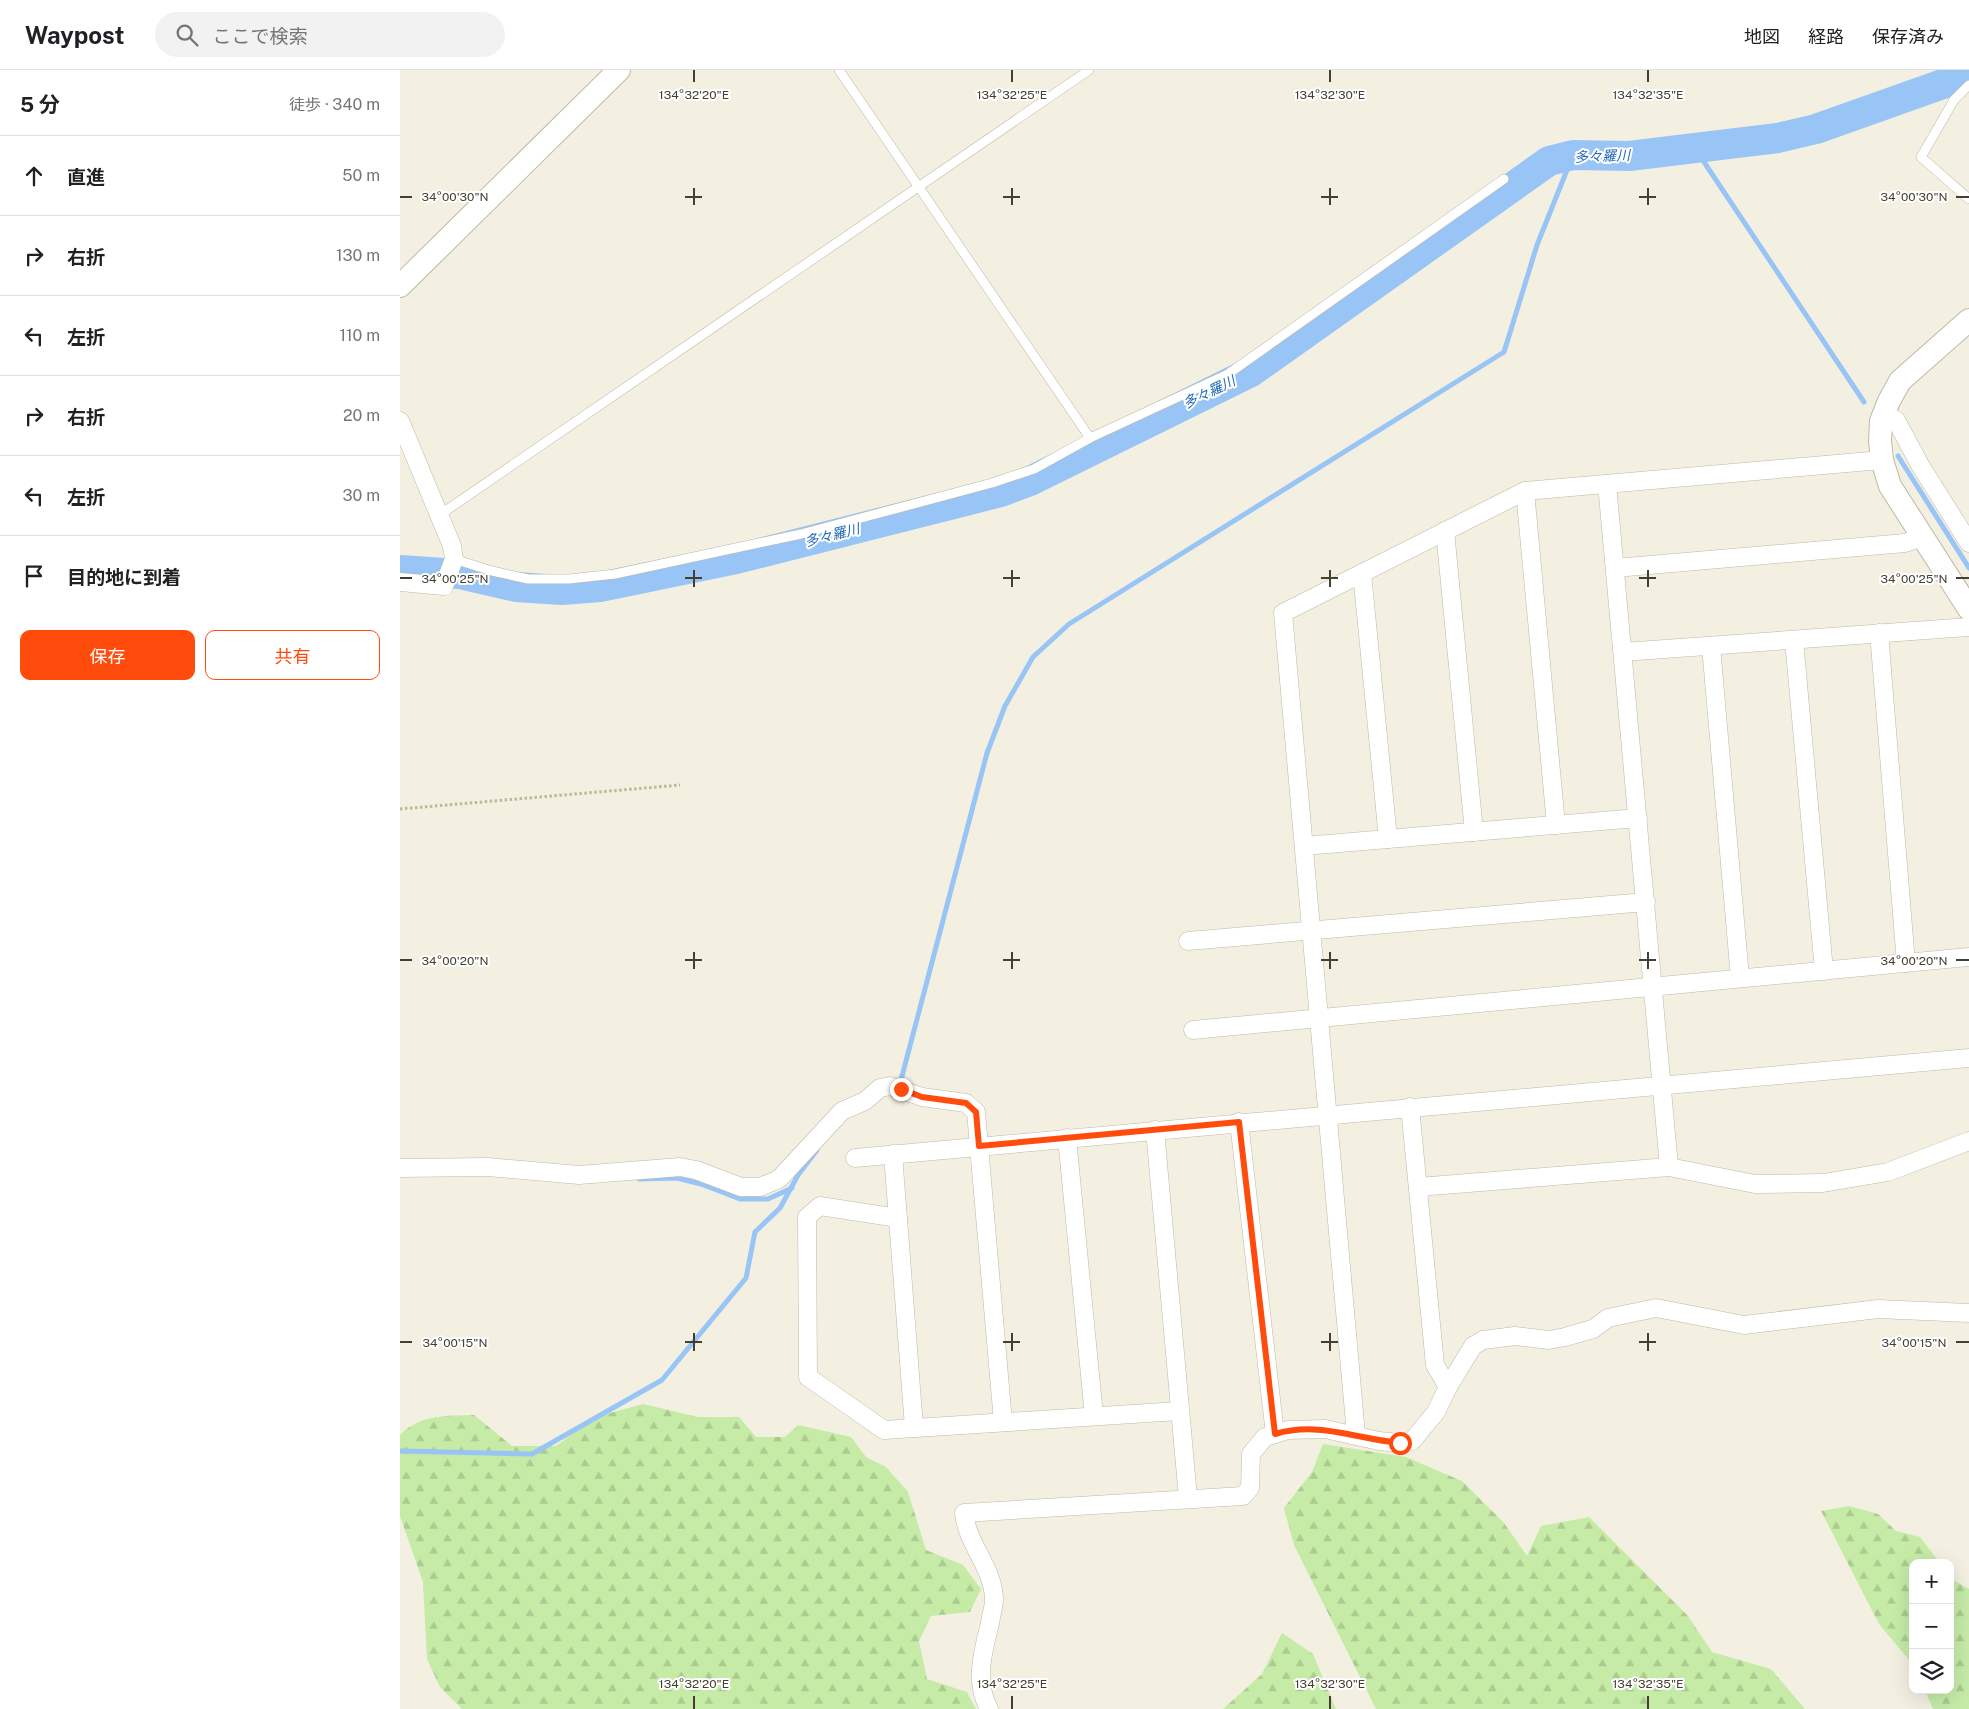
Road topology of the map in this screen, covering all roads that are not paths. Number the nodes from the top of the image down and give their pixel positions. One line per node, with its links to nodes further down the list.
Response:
1 (619, 70): 8 (street)
2 (838, 70): 6 (lane)
3 (1088, 70): 6 (lane)
4 (1969, 85): 7 (lane)
5 (1504, 179): 12 (lane)
6 (919, 187): 12 (lane); 16 (lane)
7 (1969, 198)
8 (400, 286)
9 (1969, 320): 10 (street)
10 (1883, 415): 13 (street); 19 (street)
11 (400, 421): 16 (street)
12 (1090, 438): 21 (lane)
13 (1882, 460): 14 (street); 18 (street)
14 (1607, 484): 15 (street); 20 (street)
15 (1525, 491): 17 (street); 32 (street)
16 (438, 516): 21 (street)
17 (1445, 531): 22 (street); 33 (street)
18 (1922, 537): 20 (street); 24 (street)
19 (1969, 543)
20 (1615, 568): 30 (street)
21 (451, 569): 23 (street)
22 (1362, 573): 34 (street); 35 (street)
23 (400, 582)
24 (1969, 609)
25 (1969, 627): 26 (street); 27 (street)
26 (1879, 633): 28 (street); 40 (street)
27 (1969, 634)
28 (1794, 640): 29 (street); 41 (street)
29 (1711, 646): 30 (street); 42 (street)
30 (1623, 652): 31 (street)
31 (1638, 818): 32 (street); 36 (street)
32 (1556, 825): 33 (street)
33 (1474, 832): 34 (street)
34 (1388, 839): 35 (street)
35 (1304, 846): 37 (street)
36 (1646, 902): 37 (street); 43 (street)
37 (1311, 930): 38 (street); 44 (street)
38 (1188, 941)
39 (1969, 957): 40 (street)
40 (1906, 963): 41 (street)
41 (1824, 971): 42 (street)
42 (1740, 978): 43 (street)
43 (1653, 986): 44 (street); 47 (street)
44 (1319, 1017): 45 (street); 49 (street)
45 (1193, 1030)
46 (1969, 1058): 47 (street)
47 (1662, 1085): 48 (street); 57 (street)
48 (1410, 1107): 49 (street); 59 (street)
49 (1327, 1114): 50 (street); 68 (street)
50 (1239, 1122): 51 (street); 67 (street)
51 (1154, 1130): 52 (street); 63 (street)
52 (1067, 1138): 54 (street); 64 (street)
53 (1969, 1141): 57 (street)
54 (979, 1146): 55 (street); 58 (street); 65 (street)
55 (893, 1154): 56 (street); 60 (street)
56 (855, 1158)
57 (1670, 1167): 59 (street)
58 (400, 1168)
59 (1418, 1187): 62 (street)
60 (898, 1218): 66 (street); 66 (street)
61 (1969, 1313): 62 (street)
62 (1448, 1387): 68 (street)
63 (1180, 1411): 64 (street); 69 (street)
64 (1094, 1416): 65 (street)
65 (1003, 1422): 66 (street)
66 (914, 1427)
67 (1275, 1434): 68 (street); 69 (street)
68 (1356, 1435)
69 (1188, 1498): 70 (street)
70 (989, 1709)

